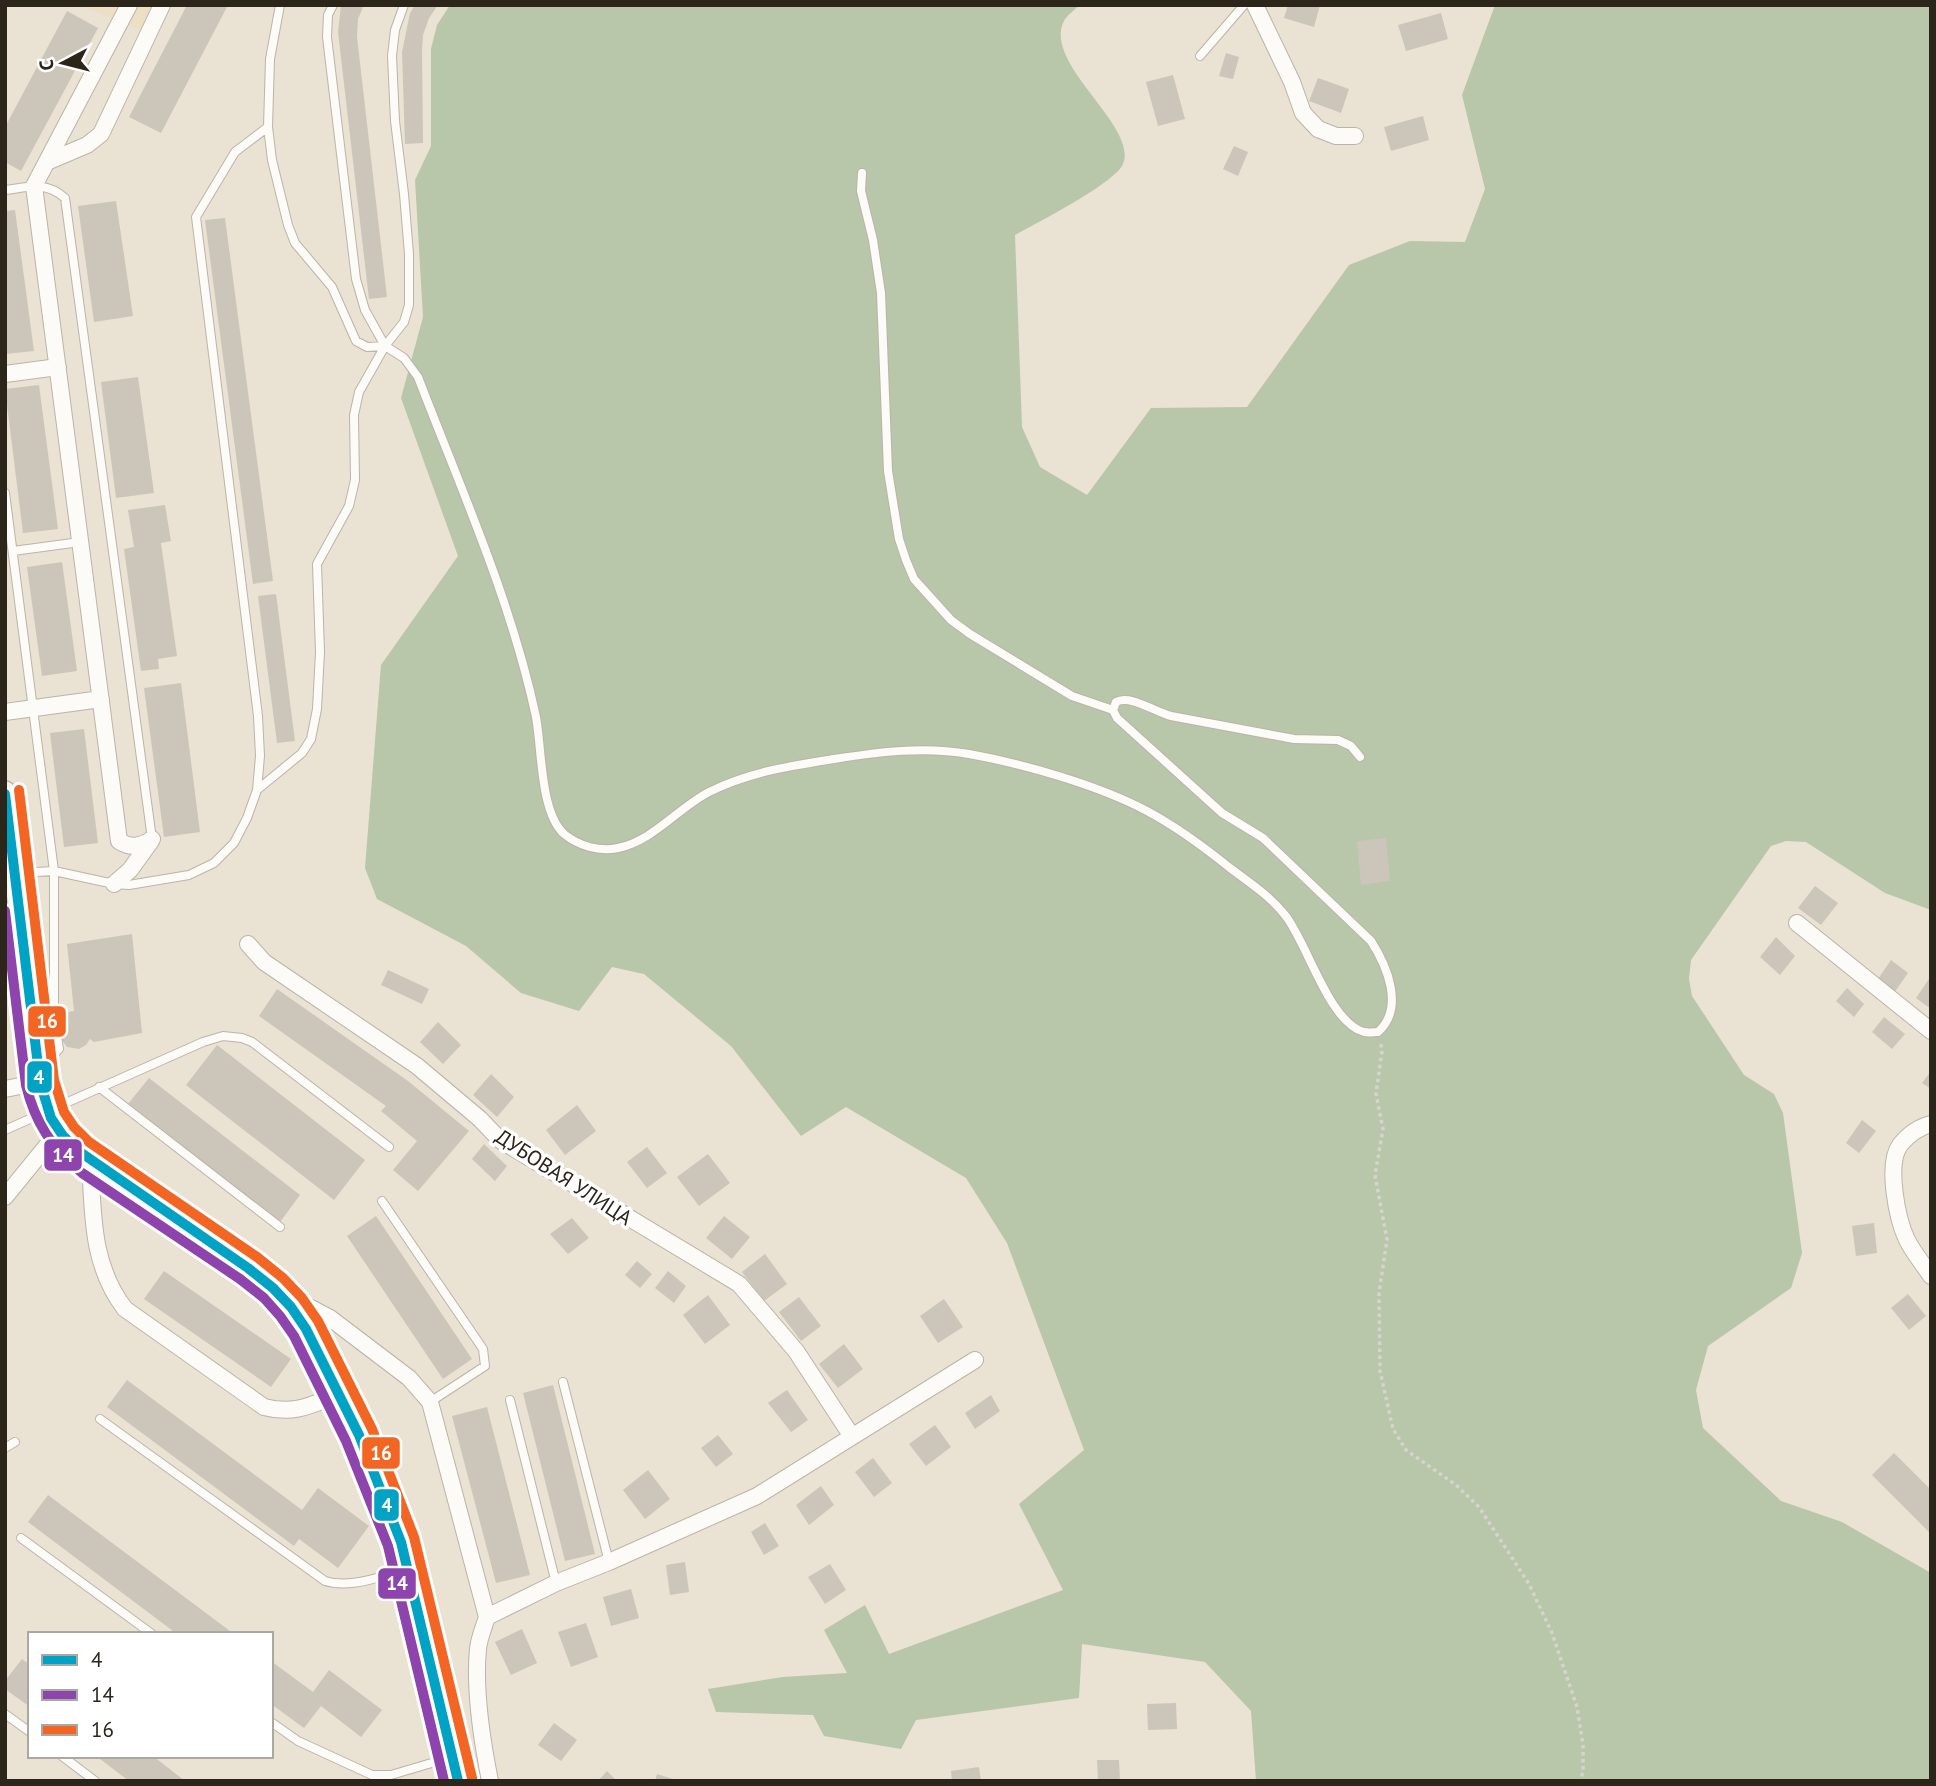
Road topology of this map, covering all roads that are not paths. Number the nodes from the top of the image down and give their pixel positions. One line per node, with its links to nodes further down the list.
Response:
1 (129, 5): 11 (street)
2 (162, 5): 11 (street)
3 (280, 5): 9 (lane)
4 (332, 5): 15 (lane)
5 (404, 5): 15 (lane)
6 (1244, 5): 8 (lane)
7 (1255, 5): 10 (street)
8 (1200, 56)
9 (268, 127): 15 (lane); 26 (lane)
10 (1355, 136)
11 (47, 162): 13 (street)
12 (862, 173): 23 (lane)
13 (34, 186): 14 (lane); 16 (street); 28 (lane)
14 (5, 190)
15 (385, 346): 23 (lane); 26 (lane)
16 (58, 367): 17 (street); 19 (street)
17 (5, 374)
18 (5, 493): 20 (lane)
19 (80, 542): 20 (lane); 21 (street)
20 (13, 551): 22 (lane)
21 (100, 699): 22 (street); 28 (street)
22 (33, 708): 24 (street); 29 (lane)
23 (1113, 710): 25 (lane)
24 (5, 712)
25 (1360, 757)
26 (257, 790): 31 (lane)
27 (5, 792): 30 (main road)
28 (152, 839): 31 (street)
29 (54, 871): 30 (lane); 31 (lane); 35 (lane)
30 (16, 873): 35 (main road)
31 (114, 884)
32 (1797, 923): 34 (street)
33 (248, 944): 55 (street, ДУБОВАЯ УЛИЦА)
34 (1931, 1031)
35 (40, 1076): 37 (street); 38 (main road)
36 (99, 1087): 38 (lane); 42 (lane); 46 (lane)
37 (5, 1089)
38 (47, 1110): 40 (lane); 41 (main road)
39 (1931, 1124): 47 (street)
40 (5, 1130)
41 (58, 1132): 43 (main road); 44 (street)
42 (389, 1147)
43 (90, 1161): 48 (main road); 51 (street)
44 (5, 1197)
45 (382, 1201): 53 (lane)
46 (280, 1227)
47 (1931, 1276)
48 (291, 1307): 51 (main road); 53 (street)
49 (975, 1360): 55 (street)
50 (563, 1381): 59 (lane)
51 (339, 1394): 60 (main road)
52 (510, 1400): 61 (lane)
53 (430, 1402): 62 (street)
54 (100, 1419): 60 (lane)
55 (851, 1435): 59 (street)
56 (15, 1442): 57 (lane)
57 (5, 1448)
58 (21, 1538): 63 (lane)
59 (609, 1562): 61 (street)
60 (408, 1570): 67 (main road)
61 (556, 1583): 62 (street)
62 (487, 1617): 71 (street)
63 (149, 1632)
64 (5, 1714): 66 (lane)
65 (273, 1723): 67 (lane)
66 (28, 1731)
67 (452, 1757): 70 (main road)
68 (65, 1758): 69 (lane)
69 (95, 1781)
70 (458, 1781)
71 (490, 1781)

